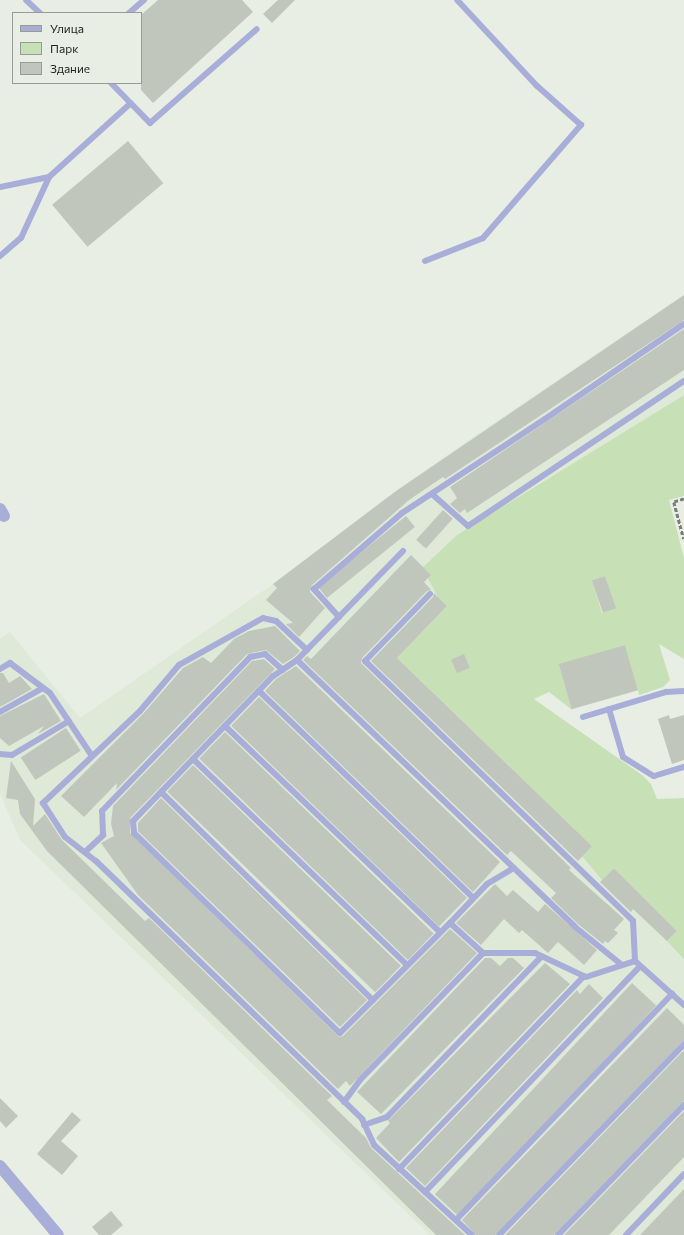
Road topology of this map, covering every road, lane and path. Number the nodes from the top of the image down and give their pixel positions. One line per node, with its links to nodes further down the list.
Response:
1 (26, 0): 4 (lane)
2 (144, 0): 5 (lane)
3 (457, 0): 12 (lane)
4 (39, 12)
5 (130, 12)
6 (257, 29): 8 (lane)
7 (113, 84): 8 (lane)
8 (131, 103): 9 (lane)
9 (49, 177): 10 (lane); 11 (lane)
10 (0, 187)
11 (0, 256)
12 (425, 261)
13 (684, 324): 15 (lane)
14 (684, 381): 15 (lane)
15 (432, 494): 20 (lane)
16 (684, 499): 17 (path)
17 (684, 538)
18 (402, 551): 20 (lane)
19 (430, 594): 45 (lane)
20 (339, 617): 21 (lane)
21 (307, 650): 22 (lane); 34 (lane)
22 (297, 660): 24 (lane); 39 (lane)
23 (0, 669): 25 (lane)
24 (283, 670): 26 (lane); 38 (lane)
25 (44, 688): 29 (lane); 31 (lane)
26 (259, 691): 32 (lane); 40 (lane)
27 (684, 691): 28 (lane)
28 (609, 709): 30 (lane); 36 (lane)
29 (0, 712)
30 (583, 717)
31 (69, 721): 33 (lane); 34 (lane)
32 (225, 726): 35 (lane); 42 (lane)
33 (0, 754)
34 (92, 756): 38 (lane)
35 (193, 759): 37 (lane); 46 (lane)
36 (684, 767)
37 (161, 792): 51 (lane); 51 (lane)
38 (85, 852): 54 (lane)
39 (514, 868): 40 (lane); 47 (lane)
40 (473, 898): 41 (lane)
41 (450, 922): 42 (lane); 43 (lane)
42 (440, 932): 46 (lane)
43 (483, 953): 44 (lane); 54 (lane)
44 (542, 956): 49 (lane); 56 (lane)
45 (634, 961): 47 (lane); 48 (lane)
46 (407, 965): 51 (lane)
47 (622, 965): 49 (lane)
48 (640, 966): 50 (lane); 60 (lane)
49 (584, 976): 58 (lane)
50 (672, 994): 52 (lane); 61 (lane)
51 (373, 1000)
52 (684, 1005)
53 (684, 1044): 64 (lane)
54 (344, 1102): 56 (lane)
55 (684, 1105): 65 (lane)
56 (364, 1125): 58 (lane)
57 (0, 1166): 62 (street)
58 (399, 1169): 60 (lane)
59 (684, 1174): 66 (lane)
60 (425, 1192): 61 (lane)
61 (456, 1220): 63 (lane)
62 (58, 1235)
63 (472, 1235)
64 (499, 1235)
65 (558, 1235)
66 (626, 1235)

